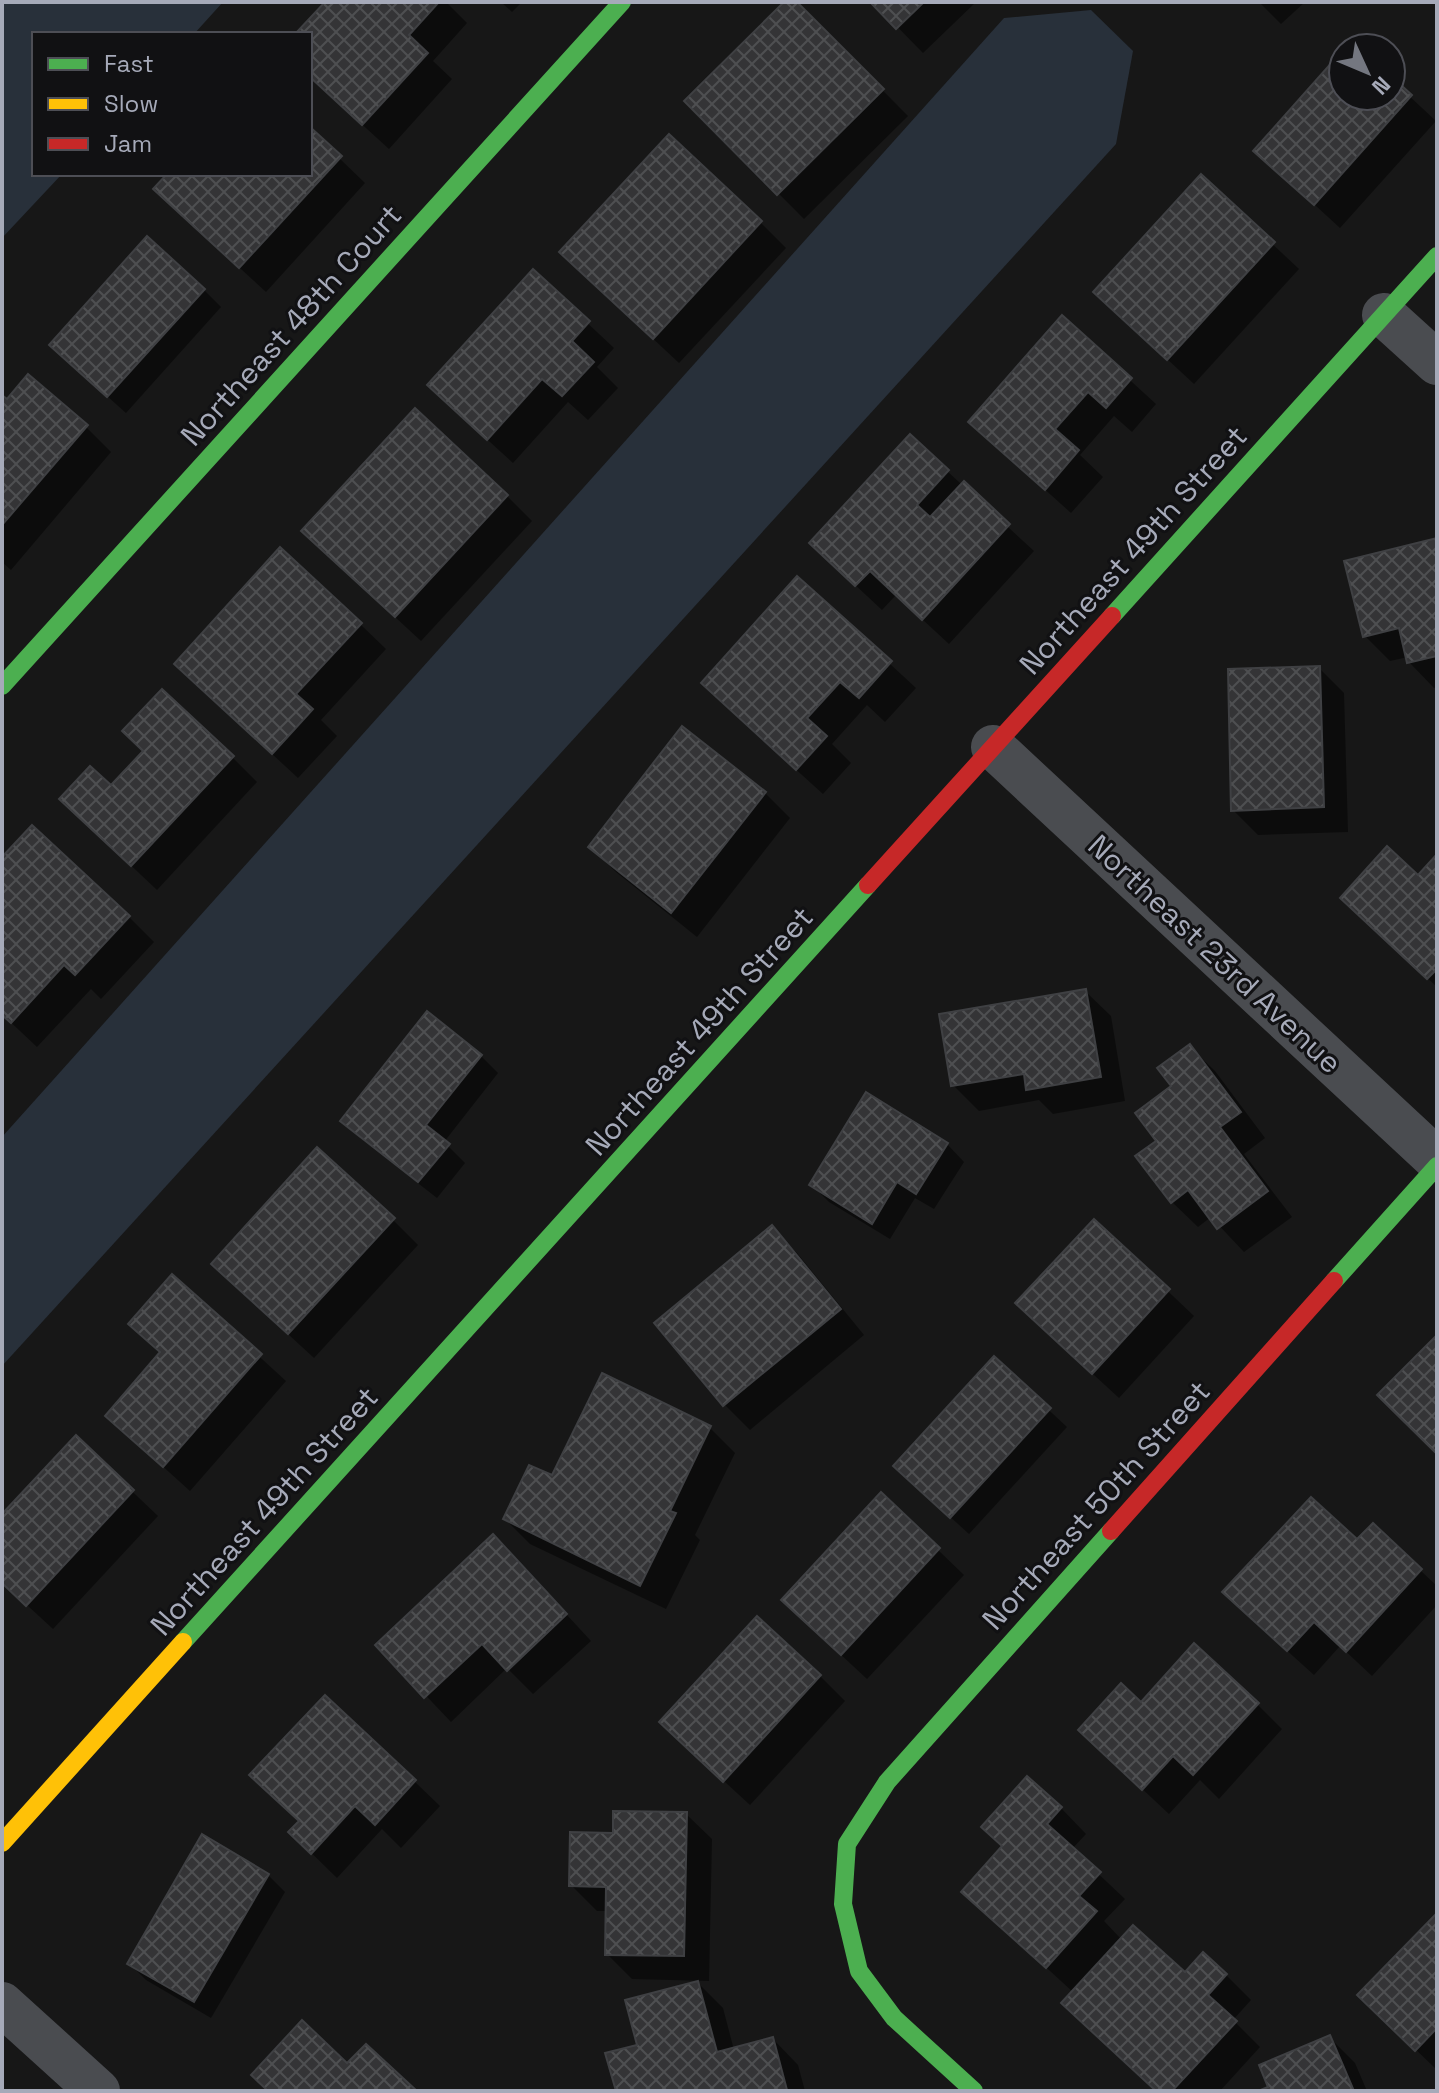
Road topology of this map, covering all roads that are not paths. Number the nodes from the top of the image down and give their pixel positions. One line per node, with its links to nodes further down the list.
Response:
1 (622, 2): 5 (street, Northeast 48th Court)
2 (1437, 256): 3 (street, Northeast 49th Street)
3 (1384, 315): 4 (street); 6 (street, Northeast 49th Street)
4 (1437, 363)
5 (2, 686)
6 (993, 747): 7 (street, Northeast 23rd Avenue); 9 (street, Northeast 49th Street)
7 (1437, 1160)
8 (1437, 1166): 12 (street, Northeast 50th Street)
9 (2, 1843)
10 (2, 2004): 11 (street)
11 (98, 2091)
12 (974, 2091)

